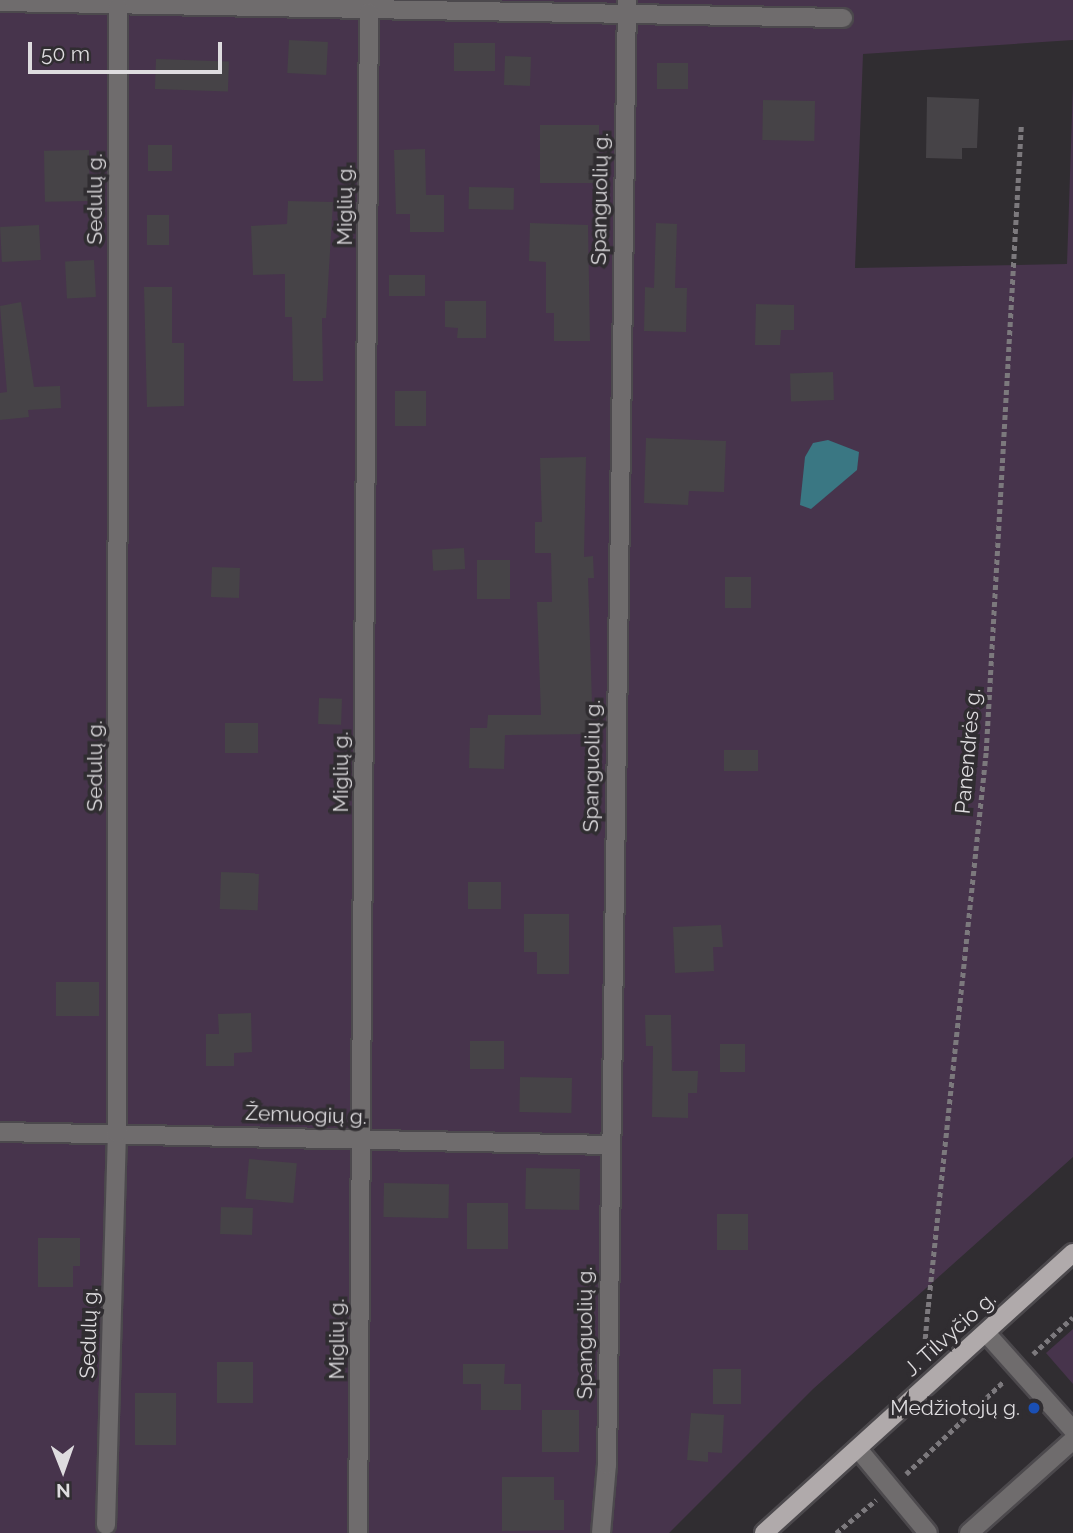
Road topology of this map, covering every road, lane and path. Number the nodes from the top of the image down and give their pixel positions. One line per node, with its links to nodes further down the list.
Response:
1 (0, 2): 4 (street)
2 (342, 5): 4 (street); 5 (street)
3 (626, 6): 5 (street); 6 (street); 11 (street, Spanguolių g.)
4 (118, 8): 9 (street, Sedulų g.)
5 (369, 12): 10 (street, Miglių g.)
6 (843, 19)
7 (1021, 126): 16 (path, Panendrės g.)
8 (0, 1132): 9 (street, Žemuogių g.)
9 (117, 1133): 10 (street, Žemuogių g.); 21 (street, Sedulų g.)
10 (360, 1139): 11 (street, Žemuogių g.); 22 (street, Miglių g.)
11 (610, 1145): 23 (street, Spanguolių g.)
12 (1073, 1253): 14 (main road, J. Tilvyčio g.)
13 (1073, 1317): 15 (path)
14 (986, 1333): 15 (street); 16 (main road, J. Tilvyčio g.)
15 (1020, 1367): 17 (street); 20 (path)
16 (943, 1371): 19 (main road, J. Tilvyčio g.)
17 (1073, 1430)
18 (1073, 1440): 27 (street)
19 (858, 1449): 20 (street); 24 (main road, J. Tilvyčio g.)
20 (891, 1488): 25 (path); 26 (street)
21 (106, 1525)
22 (358, 1533)
23 (601, 1533)
24 (764, 1533)
25 (835, 1533)
26 (928, 1533)
27 (969, 1533)

